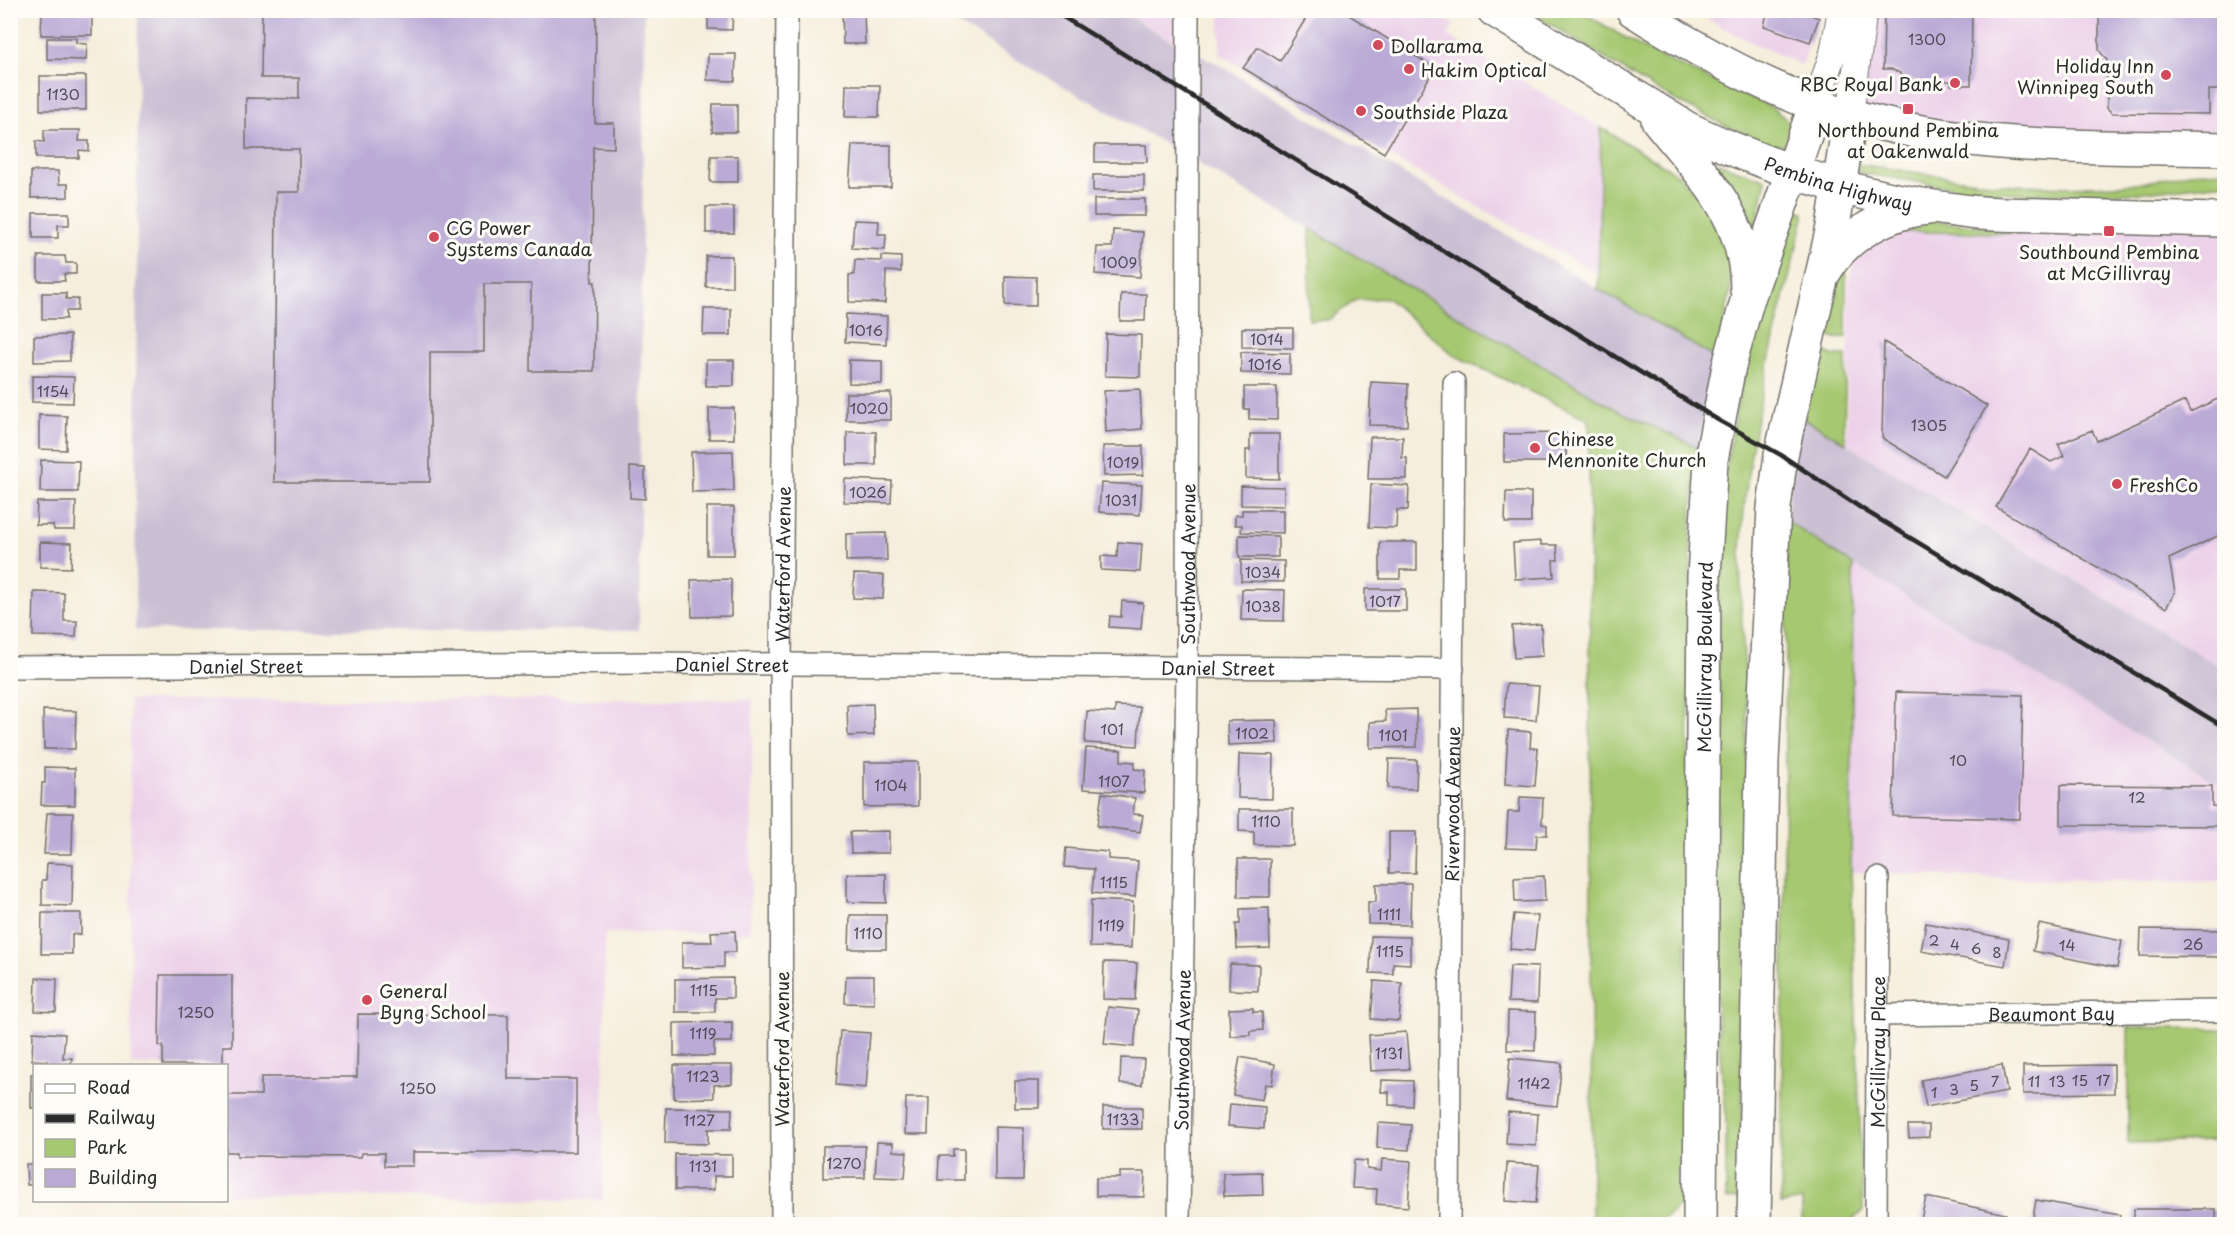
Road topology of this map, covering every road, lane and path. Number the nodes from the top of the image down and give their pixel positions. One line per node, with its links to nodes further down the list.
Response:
1 (787, 10): 18 (street, Waterford Avenue)
2 (1188, 10): 20 (street, Southwood Avenue)
3 (1633, 10): 7 (main road)
4 (1841, 10): 7 (street)
5 (1864, 10): 9 (street)
6 (1495, 11): 8 (main road, Pembina Highway)
7 (1816, 104): 9 (main road); 11 (main road, McGillivray Boulevard)
8 (1645, 105): 11 (main road, Pembina Highway); 16 (main road)
9 (1850, 115): 10 (main road); 12 (main road)
10 (2224, 149)
11 (1792, 171): 12 (main road, Pembina Highway); 16 (main road, McGillivray Boulevard)
12 (1840, 186): 13 (main road, Pembina Highway); 15 (main road)
13 (1940, 208): 14 (main road, Pembina Highway); 15 (main road)
14 (2224, 220)
15 (1821, 278): 29 (main road)
16 (1747, 301): 28 (main road, McGillivray Boulevard)
17 (1454, 383): 21 (street, Riverwood Avenue)
18 (781, 665): 19 (street, Daniel Street); 20 (street, Daniel Street); 25 (street, Waterford Avenue)
19 (10, 667)
20 (1187, 667): 21 (street, Daniel Street); 26 (street, Southwood Avenue)
21 (1453, 669): 27 (street, Riverwood Avenue)
22 (1878, 878): 24 (street, McGillivray Place)
23 (2224, 1011): 24 (street, Beaumont Bay)
24 (1877, 1016): 30 (street, McGillivray Place)
25 (782, 1224)
26 (1179, 1224)
27 (1449, 1224)
28 (1700, 1224)
29 (1754, 1224)
30 (1875, 1224)

